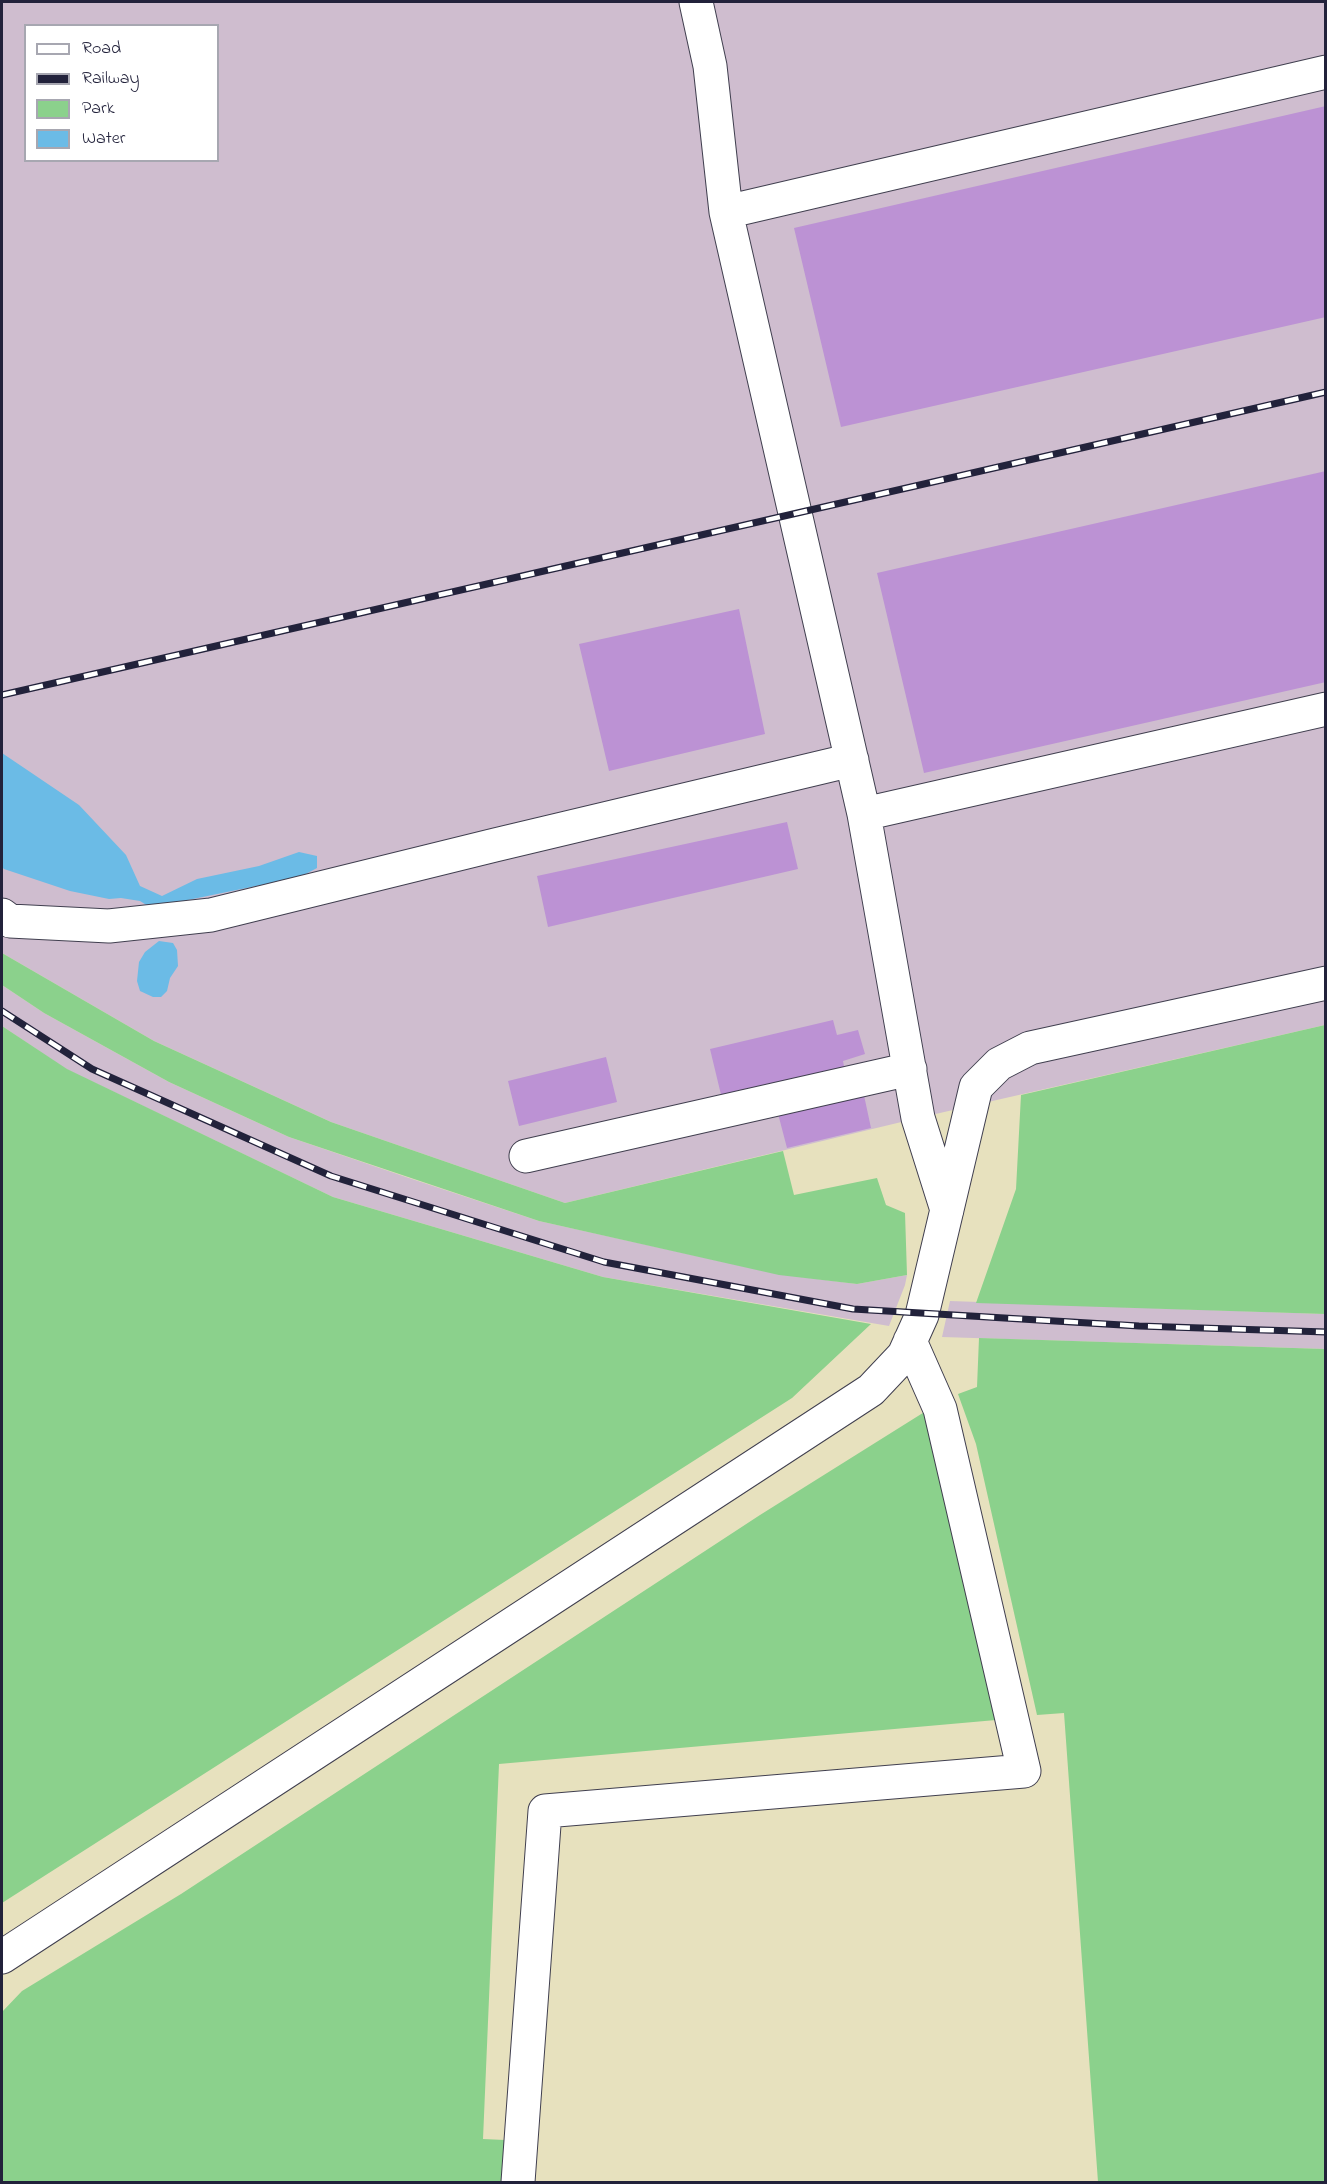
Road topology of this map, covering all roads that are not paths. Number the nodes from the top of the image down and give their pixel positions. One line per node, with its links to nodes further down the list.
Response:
1 (696, 2): 3 (street)
2 (1326, 72): 3 (street)
3 (726, 212): 5 (street)
4 (1326, 709): 6 (street)
5 (852, 760): 6 (street); 7 (street)
6 (864, 814): 9 (street)
7 (2, 915)
8 (1326, 983): 11 (street)
9 (910, 1070): 10 (street); 11 (street)
10 (526, 1156)
11 (947, 1212): 12 (street)
12 (910, 1341): 13 (street); 14 (street)
13 (2, 1957)
14 (518, 2182)

